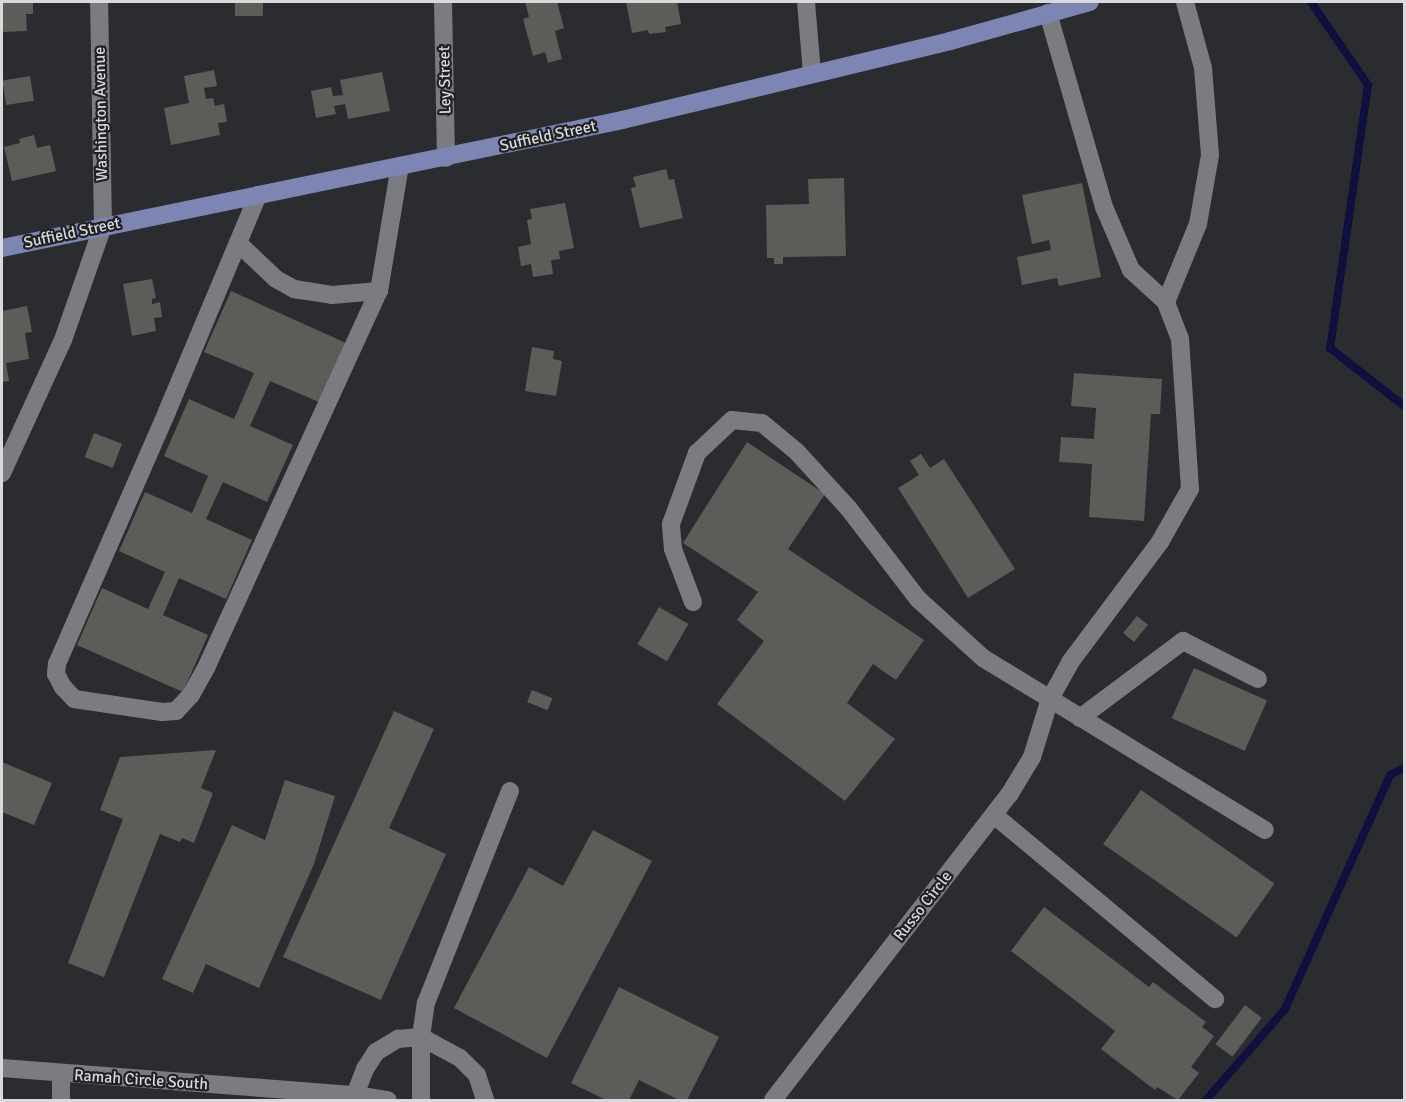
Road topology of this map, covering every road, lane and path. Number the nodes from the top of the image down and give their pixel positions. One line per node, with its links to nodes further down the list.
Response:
1 (99, 2): 11 (street, Washington Avenue)
2 (443, 2): 8 (street, Ley Street)
3 (806, 2): 7 (street)
4 (1090, 2): 6 (main road, Suffield Street)
5 (1185, 2): 15 (street)
6 (1048, 13): 7 (main road, Suffield Street); 15 (street)
7 (812, 74): 8 (main road, Suffield Street)
8 (446, 158): 9 (main road, Suffield Street)
9 (400, 166): 10 (main road, Suffield Street); 14 (street)
10 (258, 195): 11 (main road, Suffield Street); 12 (street)
11 (103, 226): 13 (main road, Suffield Street); 16 (street)
12 (238, 243): 14 (street); 14 (street)
13 (2, 248)
14 (379, 291)
15 (1166, 302): 19 (street, Russo Circle)
16 (2, 473)
17 (693, 602): 19 (street)
18 (1258, 679): 20 (street)
19 (1050, 699): 20 (street); 22 (street, Russo Circle)
20 (1080, 718): 23 (street)
21 (510, 791): 25 (street)
22 (994, 815): 24 (street); 33 (street, Russo Circle)
23 (1265, 830)
24 (1215, 999)
25 (422, 1037): 28 (street); 31 (street); 32 (street)
26 (2, 1068): 27 (street, Ramah Circle South)
27 (61, 1074): 28 (street, Ramah Circle South); 29 (street)
28 (355, 1095): 30 (street, Ramah Circle South)
29 (61, 1101)
30 (388, 1101)
31 (422, 1101)
32 (485, 1101)
33 (773, 1101)

